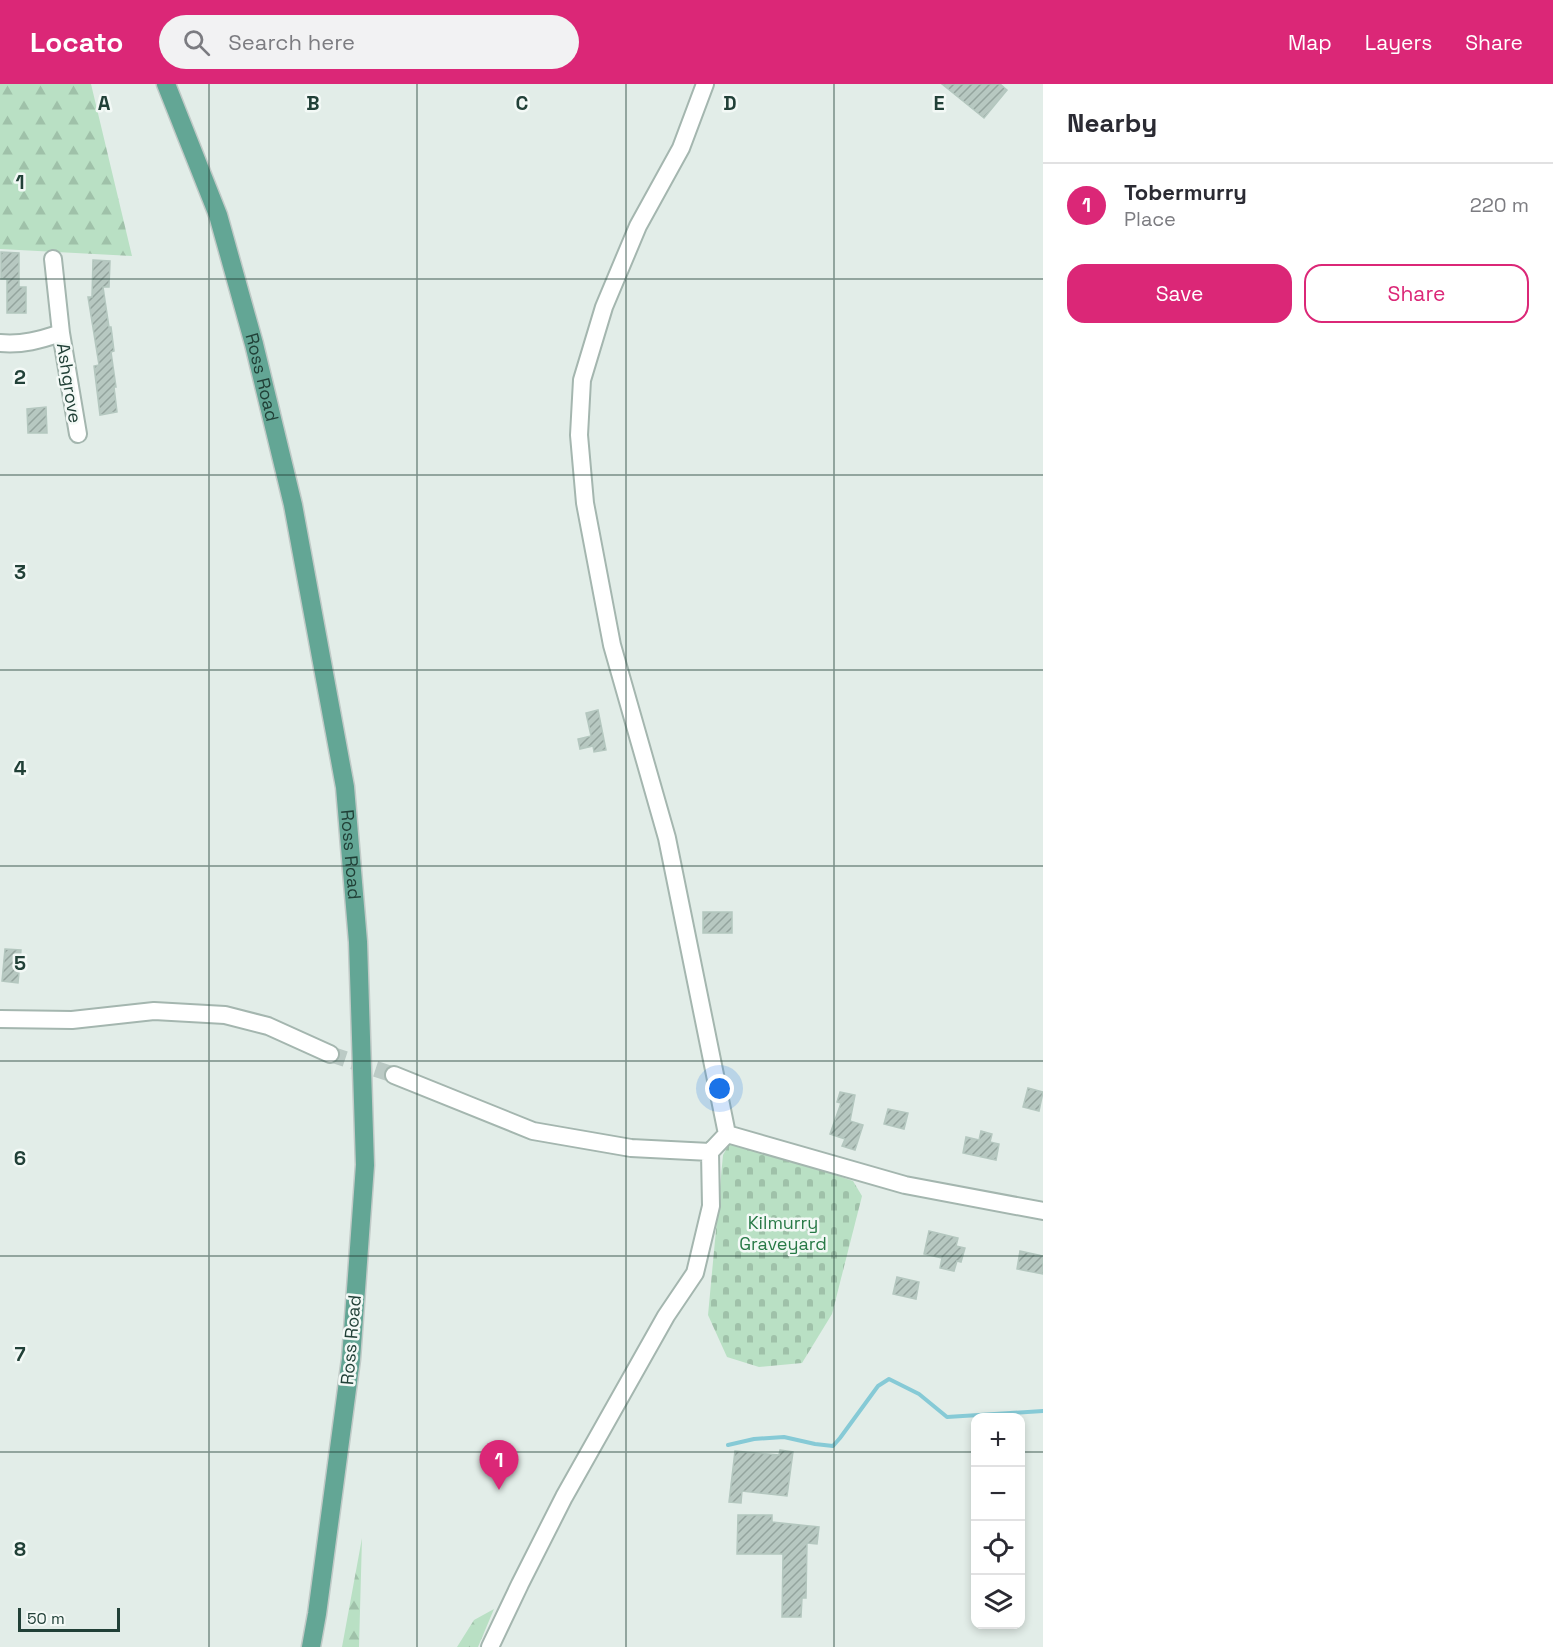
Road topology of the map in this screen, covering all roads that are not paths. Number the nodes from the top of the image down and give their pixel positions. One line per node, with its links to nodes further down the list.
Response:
1 (166, 84): 13 (main road, Ross Road)
2 (705, 84): 10 (street)
3 (53, 259): 4 (street, Ashgrove)
4 (61, 333): 5 (street, Ashgrove); 6 (street, Ashgrove)
5 (0, 343)
6 (78, 434)
7 (0, 1019): 8 (street)
8 (330, 1054)
9 (393, 1075): 11 (street)
10 (727, 1134): 11 (street); 12 (street)
11 (710, 1152): 14 (street)
12 (1043, 1211)
13 (311, 1647)
14 (490, 1647)

